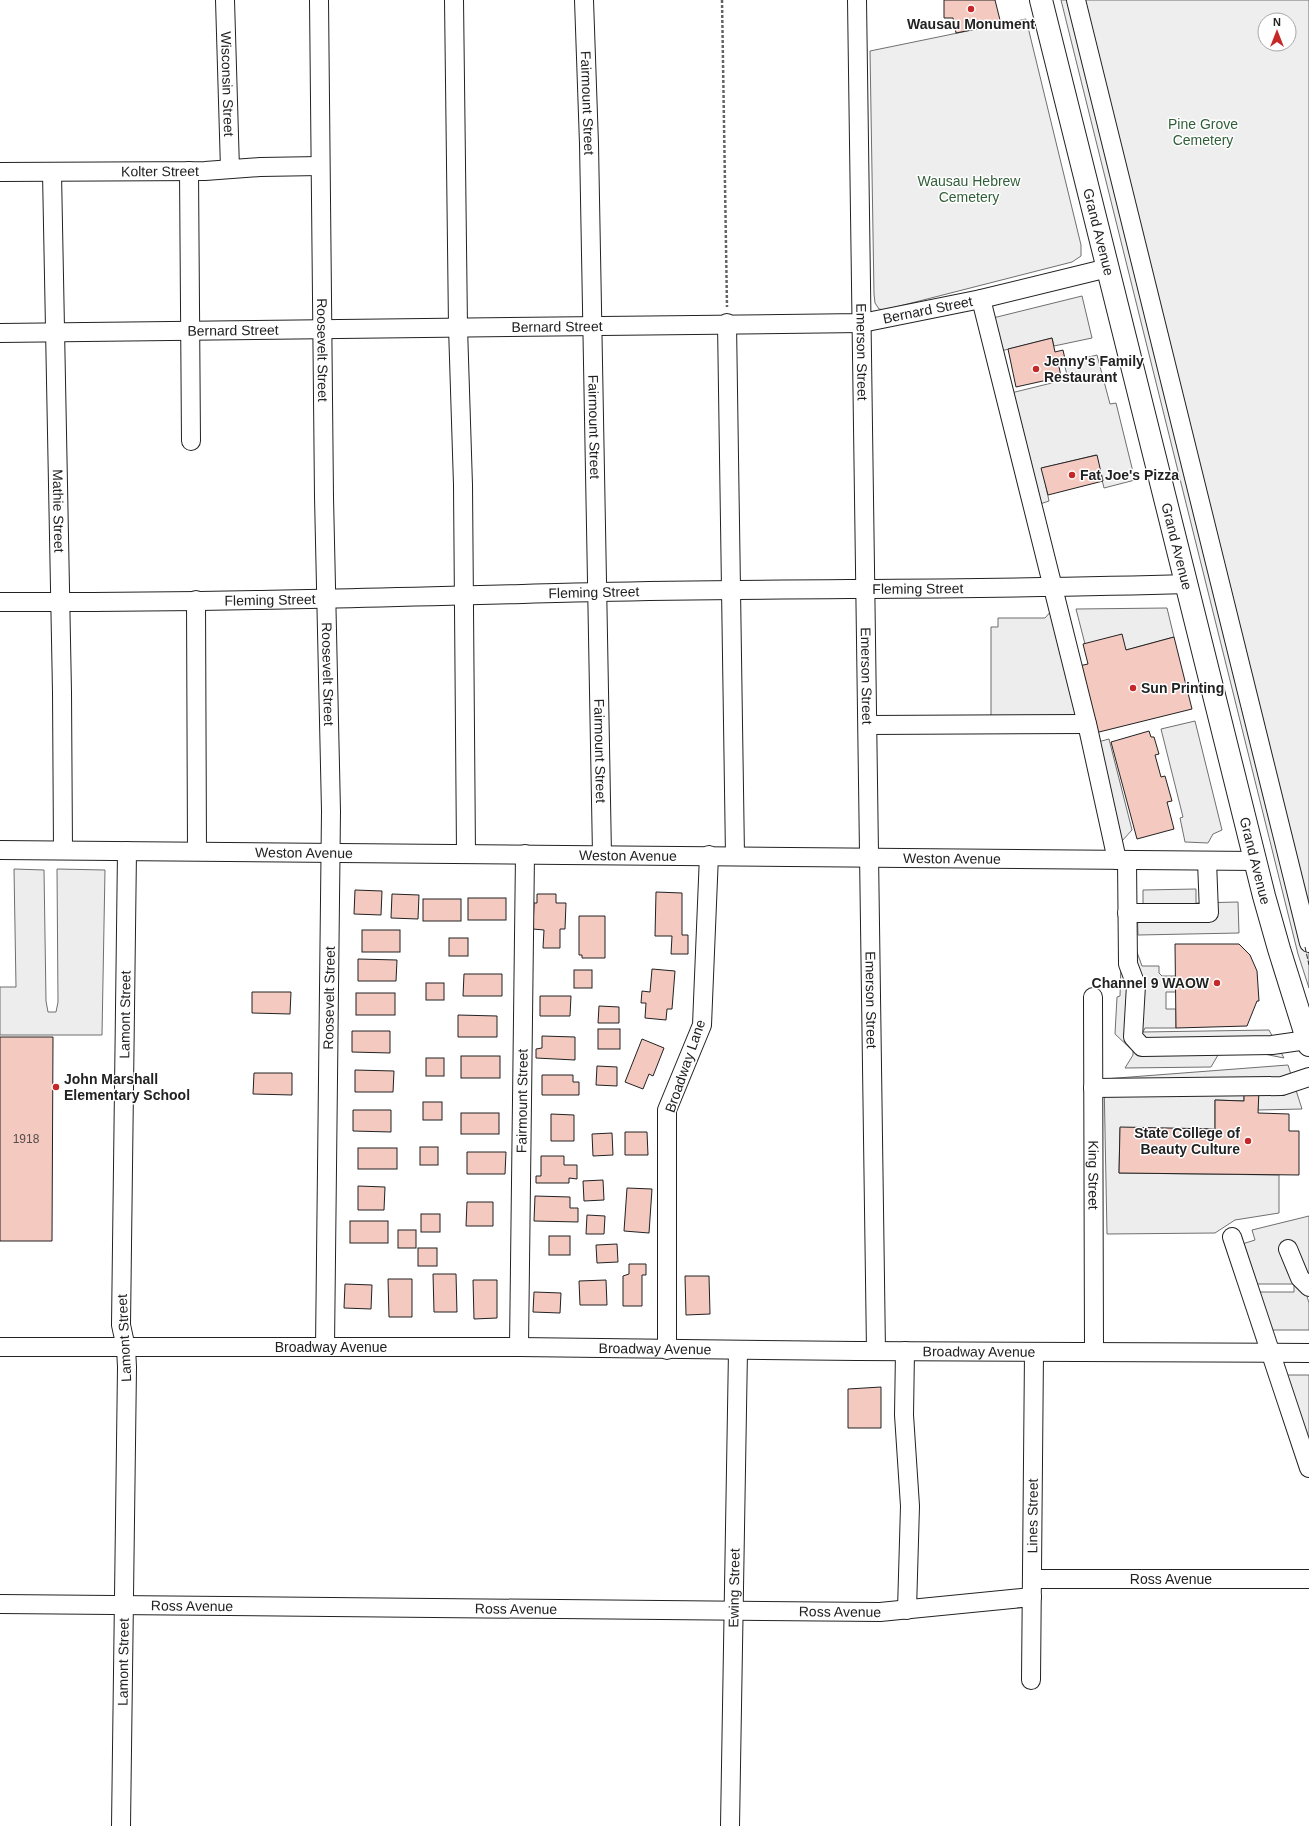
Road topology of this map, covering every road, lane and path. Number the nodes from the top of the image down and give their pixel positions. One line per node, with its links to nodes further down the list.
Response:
1 (225, 0): 10 (street, Wisconsin Street)
2 (319, 0): 9 (street, Roosevelt Street)
3 (454, 0): 19 (street)
4 (584, 0): 18 (street, Fairmount Street)
5 (722, 0): 16 (path)
6 (857, 0): 17 (street, Emerson Street)
7 (1041, 0): 14 (main road, Grand Avenue)
8 (1076, 0): 52 (street)
9 (320, 166): 10 (street, Kolter Street); 20 (street, Roosevelt Street)
10 (230, 169): 11 (street, Kolter Street)
11 (189, 171): 13 (street, Kolter Street); 21 (street)
12 (0, 172): 13 (street, Kolter Street)
13 (52, 172): 22 (street, Mathie Street)
14 (1108, 268): 15 (street, Bernard Street); 25 (main road, Grand Avenue)
15 (981, 299): 17 (street, Bernard Street); 26 (street)
16 (727, 323): 17 (street, Bernard Street); 18 (street, Bernard Street); 28 (street)
17 (862, 323): 27 (street, Emerson Street)
18 (592, 326): 19 (street, Bernard Street); 29 (street, Fairmount Street)
19 (458, 328): 20 (street, Bernard Street); 30 (street)
20 (322, 329): 21 (street, Bernard Street); 31 (street, Roosevelt Street)
21 (190, 331): 22 (street, Bernard Street); 24 (street)
22 (55, 332): 23 (street, Bernard Street); 34 (street, Mathie Street)
23 (0, 333)
24 (191, 441)
25 (1187, 584): 26 (street, Fleming Street); 50 (main road, Grand Avenue)
26 (1053, 588): 27 (street, Fleming Street); 35 (street)
27 (866, 589): 28 (street, Fleming Street); 36 (street, Emerson Street)
28 (730, 591): 29 (street, Fleming Street); 46 (street)
29 (596, 592): 30 (street, Fleming Street); 44 (street, Fairmount Street)
30 (464, 595): 31 (street, Fleming Street); 42 (street)
31 (327, 598): 32 (street, Fleming Street); 41 (street, Roosevelt Street)
32 (196, 600): 34 (street, Fleming Street); 40 (street)
33 (0, 602): 34 (street, Fleming Street)
34 (61, 602): 38 (street, Mathie Street)
35 (1087, 724): 36 (street); 48 (street)
36 (868, 725): 47 (street, Emerson Street)
37 (0, 850): 38 (street, Weston Avenue)
38 (63, 850): 39 (street, Weston Avenue)
39 (127, 851): 40 (street, Weston Avenue); 64 (street, Lamont Street)
40 (197, 851): 41 (street, Weston Avenue)
41 (331, 852): 42 (street, Weston Avenue); 62 (street, Roosevelt Street)
42 (466, 854): 43 (street, Weston Avenue)
43 (525, 854): 44 (street, Weston Avenue); 63 (street, Fairmount Street)
44 (602, 855): 45 (street, Weston Avenue)
45 (709, 856): 46 (street, Weston Avenue); 65 (street, Broadway Lane)
46 (735, 856): 47 (street, Weston Avenue)
47 (870, 857): 48 (street, Weston Avenue); 67 (street, Emerson Street)
48 (1122, 860): 49 (street, Weston Avenue); 51 (street)
49 (1207, 861): 50 (street, Weston Avenue); 51 (street)
50 (1256, 861): 54 (main road, Grand Avenue)
51 (1127, 913): 55 (street)
52 (1309, 943)
53 (1093, 997): 57 (street, King Street)
54 (1302, 1003): 55 (main road, Grand Avenue)
55 (1308, 1042)
56 (1309, 1078): 57 (street)
57 (1093, 1088): 70 (street, King Street)
58 (1232, 1237): 71 (street)
59 (1288, 1249): 60 (street)
60 (1309, 1287)
61 (0, 1347): 64 (street, Broadway Avenue)
62 (324, 1347): 63 (street, Broadway Avenue); 64 (street, Broadway Avenue)
63 (519, 1347): 65 (street, Broadway Avenue)
64 (126, 1348): 78 (street, Lamont Street)
65 (667, 1350): 66 (street, Broadway Avenue)
66 (738, 1350): 67 (street, Broadway Avenue); 79 (street, Ewing Street)
67 (876, 1351): 68 (street, Broadway Avenue)
68 (905, 1351): 69 (street, Broadway Avenue); 80 (street)
69 (1034, 1352): 70 (street, Broadway Avenue); 74 (street, Lines Street)
70 (1094, 1352): 71 (street, Broadway Avenue)
71 (1272, 1353): 72 (street, Broadway Avenue); 73 (street)
72 (1309, 1353)
73 (1309, 1468)
74 (1032, 1578): 75 (street, Ross Avenue); 76 (street, Lines Street)
75 (1309, 1579)
76 (1032, 1597): 80 (street, Ross Avenue); 81 (street, Lines Street)
77 (0, 1604): 78 (street, Ross Avenue)
78 (124, 1605): 79 (street, Ross Avenue); 82 (street, Lamont Street)
79 (734, 1609): 80 (street, Ross Avenue); 83 (street, Ewing Street)
80 (907, 1610)
81 (1032, 1680)
82 (121, 1826)
83 (730, 1826)

